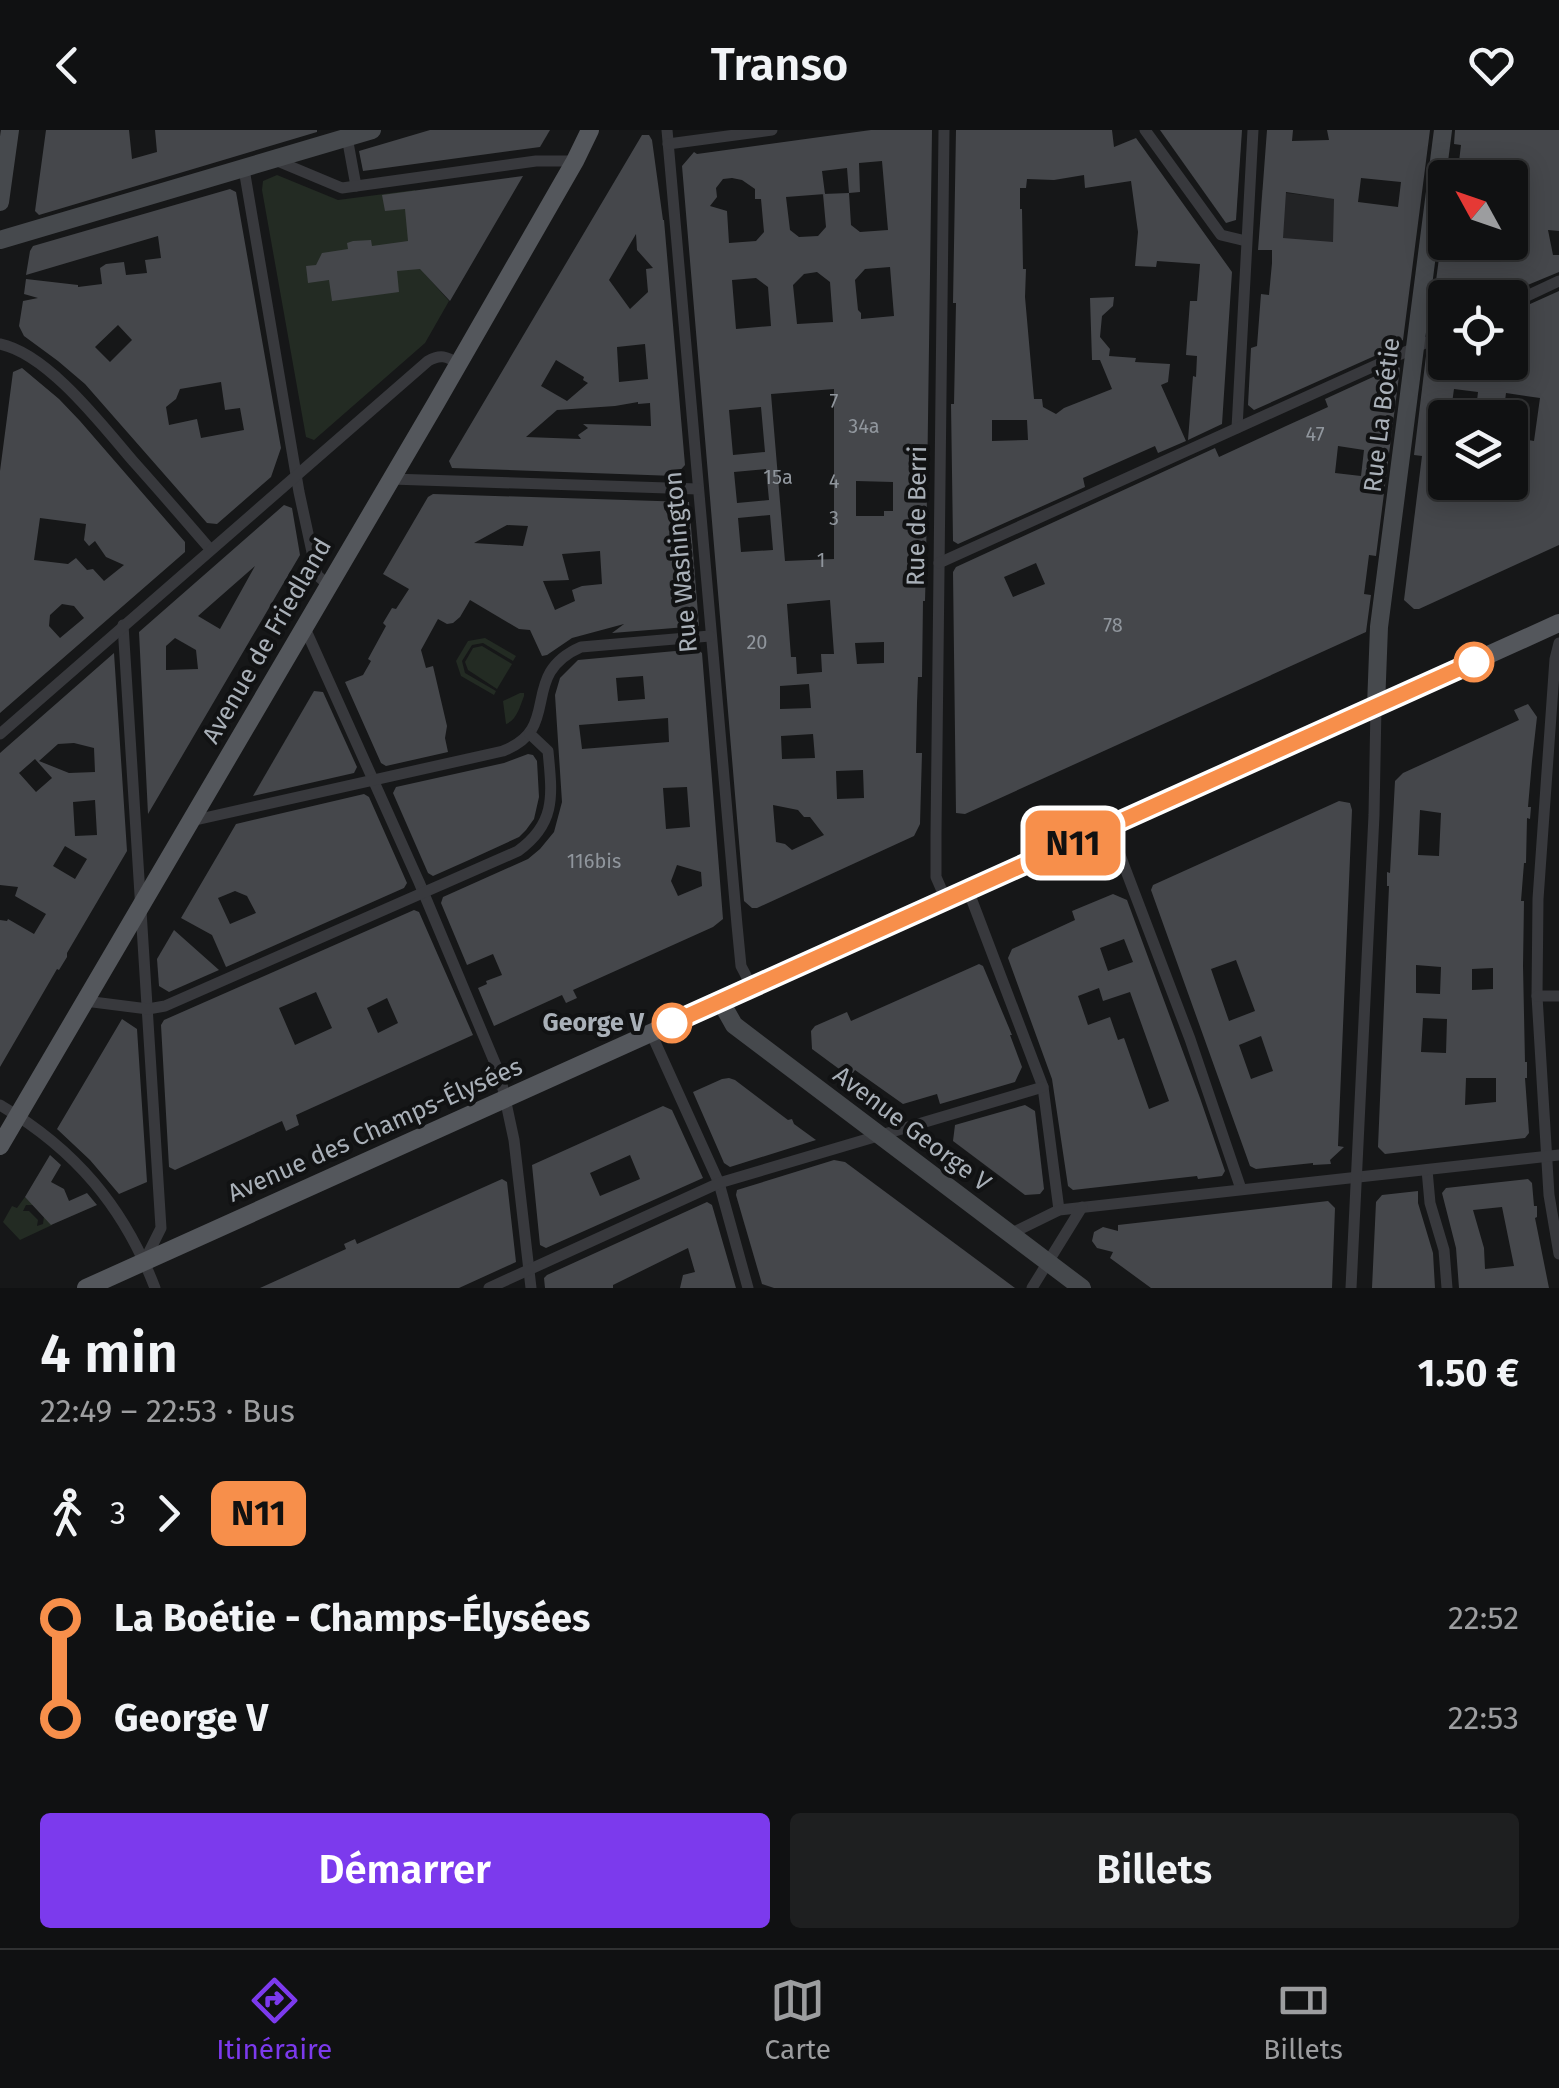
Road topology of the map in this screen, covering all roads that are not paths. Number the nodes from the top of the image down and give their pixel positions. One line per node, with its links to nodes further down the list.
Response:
1 (10, 130): 17 (street)
2 (372, 130): 11 (street)
3 (590, 130): 14 (main road, Avenue de Friedland)
4 (604, 130): 14 (main road, Avenue de Friedland)
5 (667, 130): 12 (street, Rue Washington)
6 (772, 130): 12 (street)
7 (944, 130): 31 (street, Rue de Berri)
8 (1146, 130): 19 (street)
9 (1253, 130): 19 (street)
10 (1443, 130): 24 (street, Rue La Boétie)
11 (347, 138): 13 (street); 16 (street)
12 (668, 144): 29 (street, Rue Washington)
13 (275, 160): 15 (street); 16 (street)
14 (575, 160): 16 (street); 25 (main road, Avenue de Friedland)
15 (244, 169): 18 (street); 27 (street)
16 (356, 186)
17 (0, 202)
18 (0, 240)
19 (1246, 241): 26 (street)
20 (1559, 281): 21 (street)
21 (1528, 296)
22 (1428, 341): 24 (street)
23 (0, 344): 30 (street)
24 (1415, 347): 26 (street); 38 (street, Rue La Boétie)
25 (458, 364): 27 (street); 28 (main road, Avenue de Friedland)
26 (1237, 428): 31 (street)
27 (296, 474): 30 (street); 32 (street)
28 (391, 479): 29 (street); 32 (main road, Avenue de Friedland)
29 (698, 488): 36 (street, Rue Washington)
30 (210, 550): 34 (street)
31 (938, 563): 46 (street, Rue de Berri)
32 (329, 586): 35 (main road, Avenue de Friedland)
33 (1559, 623): 38 (main road, Avenue des Champs-Élysées)
34 (123, 625): 39 (street); 47 (street)
35 (304, 626): 41 (street); 42 (main road, Avenue de Friedland)
36 (710, 636): 40 (street); 48 (street, Rue Washington)
37 (1559, 643): 49 (street)
38 (1376, 706): 43 (main road, Avenue des Champs-Élysées); 63 (street)
39 (0, 734)
40 (530, 734): 41 (street); 45 (street)
41 (375, 780): 42 (street); 45 (street)
42 (191, 820): 47 (main road, Avenue de Friedland)
43 (1109, 826): 44 (main road, Avenue des Champs-Élysées); 65 (street)
44 (968, 890): 46 (main road, Avenue des Champs-Élysées); 55 (street)
45 (423, 892): 53 (street); 56 (street)
46 (946, 900): 48 (main road, Avenue des Champs-Élysées)
47 (142, 903): 51 (main road, Avenue de Friedland); 53 (street)
48 (752, 987): 52 (main road, Avenue des Champs-Élysées)
49 (1538, 996): 50 (street); 61 (street)
50 (1559, 996)
51 (84, 1001): 53 (street); 58 (main road, Avenue de Friedland)
52 (721, 1002): 54 (main road, Avenue des Champs-Élysées); 59 (street, Avenue George V)
53 (148, 1009): 71 (street)
54 (651, 1033): 56 (main road, Avenue des Champs-Élysées); 64 (street)
55 (1043, 1087): 59 (street); 67 (street)
56 (506, 1098): 71 (main road, Avenue des Champs-Élysées); 72 (street)
57 (0, 1105): 58 (street)
58 (18, 1116): 60 (main road, Avenue de Friedland); 71 (street)
59 (879, 1136): 64 (street); 68 (street, Avenue George V)
60 (0, 1146)
61 (1553, 1155): 62 (street); 69 (street)
62 (1427, 1170): 63 (street); 81 (street)
63 (1356, 1177): 65 (street); 80 (street)
64 (719, 1182): 72 (street); 78 (street)
65 (1241, 1189): 66 (street)
66 (1082, 1208): 67 (street); 70 (street)
67 (1059, 1210): 68 (street)
68 (1010, 1234): 70 (street, Avenue George V)
69 (1559, 1254)
70 (1047, 1261): 73 (street, Avenue George V); 79 (street)
71 (144, 1262): 74 (main road, Avenue des Champs-Élysées); 75 (street)
72 (529, 1270): 76 (street); 77 (street)
73 (1076, 1286)
74 (86, 1288)
75 (155, 1288)
76 (489, 1288)
77 (531, 1288)
78 (748, 1288)
79 (1032, 1288)
80 (1351, 1288)
81 (1447, 1288)

